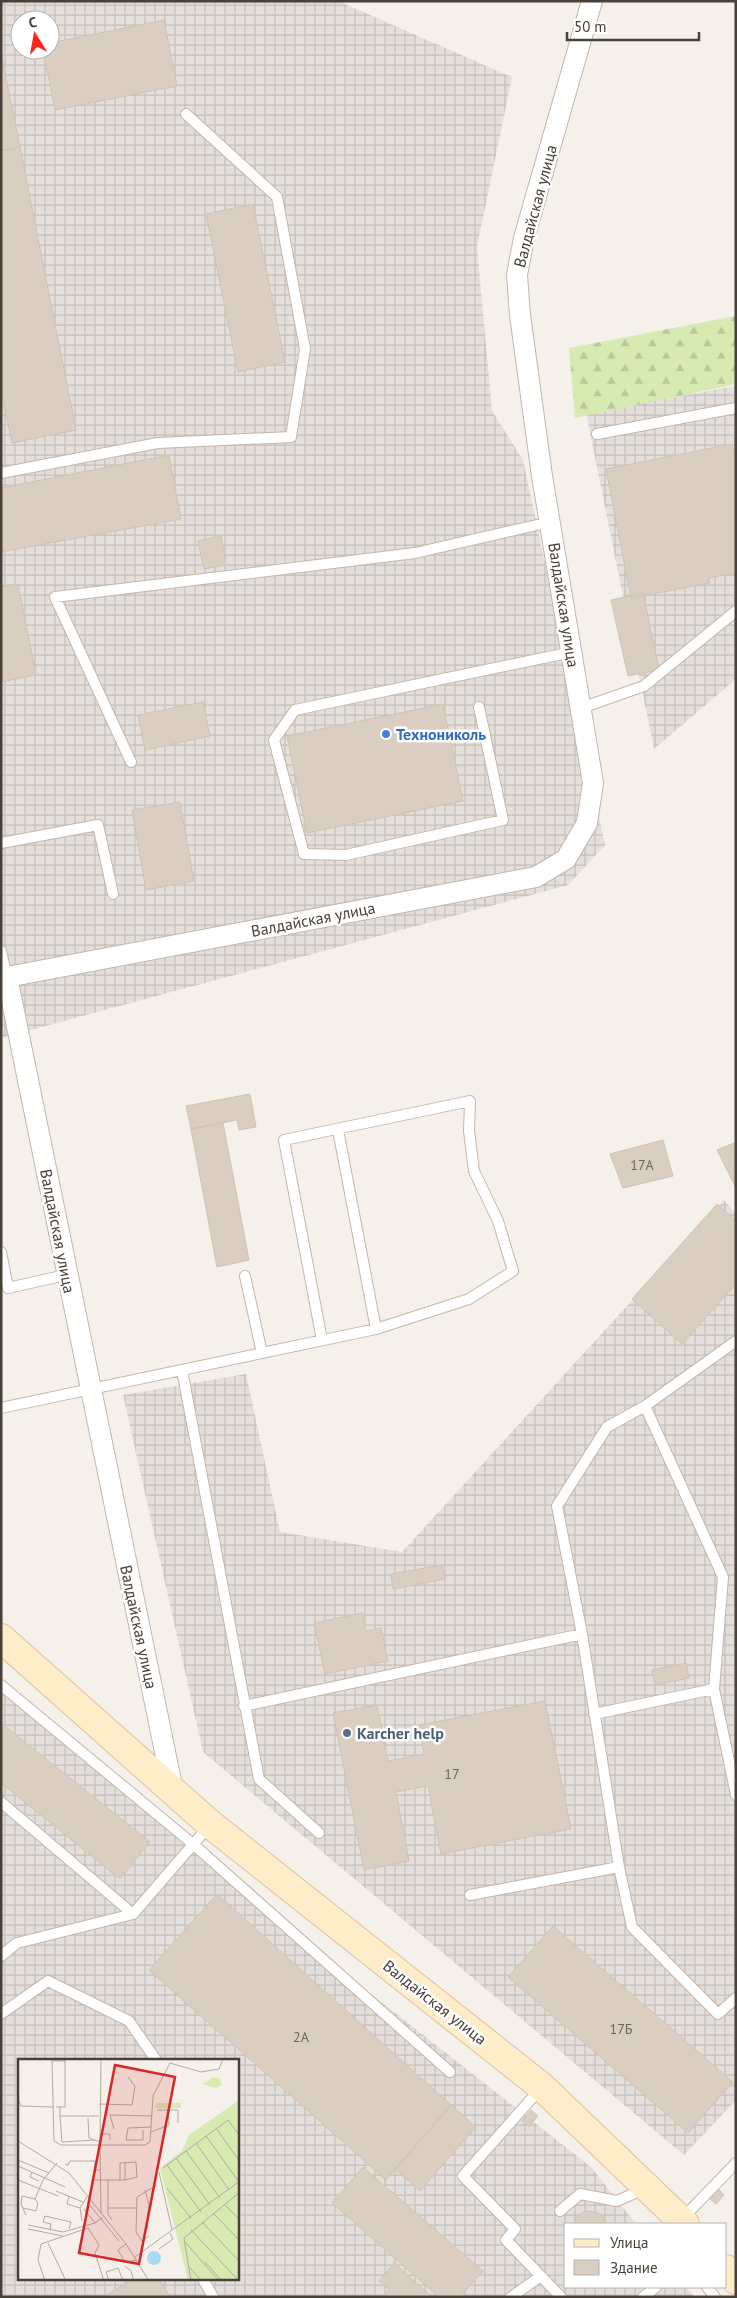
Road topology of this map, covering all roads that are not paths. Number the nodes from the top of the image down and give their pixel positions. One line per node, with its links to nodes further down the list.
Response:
1 (592, 1): 6 (street, Валдайская улица)
2 (186, 114): 5 (lane)
3 (735, 410): 4 (lane)
4 (597, 434)
5 (1, 473)
6 (550, 522): 8 (street, Валдайская улица); 11 (lane)
7 (736, 610): 10 (lane)
8 (572, 652): 9 (lane); 10 (street, Валдайская улица)
9 (479, 707)
10 (581, 708): 15 (street, Валдайская улица)
11 (131, 762)
12 (1, 843): 13 (lane)
13 (113, 894)
14 (1, 951): 15 (lane)
15 (4, 977): 18 (street, Валдайская улица)
16 (338, 1130): 20 (lane); 20 (lane); 21 (lane)
17 (1, 1252): 18 (lane)
18 (66, 1275): 25 (street, Валдайская улица)
19 (246, 1276): 23 (lane)
20 (376, 1329): 21 (lane)
21 (322, 1340): 23 (lane)
22 (736, 1341): 26 (lane)
23 (262, 1353): 24 (lane)
24 (182, 1370): 25 (lane); 32 (lane)
25 (90, 1390): 27 (lane); 34 (street, Валдайская улица)
26 (645, 1406): 28 (lane); 31 (lane)
27 (1, 1408)
28 (582, 1634): 32 (lane); 33 (lane)
29 (1, 1638): 34 (street, Валдайская улица)
30 (1, 1685): 38 (lane)
31 (714, 1689): 33 (lane); 35 (lane)
32 (244, 1706): 37 (lane)
33 (594, 1714): 39 (lane)
34 (173, 1791): 38 (street, Валдайская улица)
35 (736, 1795)
36 (1, 1802): 41 (lane)
37 (319, 1833)
38 (202, 1834): 41 (lane); 46 (lane); 47 (street, Валдайская улица)
39 (619, 1867): 40 (lane); 43 (lane)
40 (470, 1895)
41 (133, 1914): 42 (lane)
42 (1, 1956)
43 (736, 1998)
44 (1, 2014): 45 (lane)
45 (155, 2059)
46 (450, 2072)
47 (542, 2087): 49 (street, Валдайская улица); 53 (lane)
48 (736, 2163): 51 (lane)
49 (647, 2187): 50 (lane); 51 (street, Валдайская улица)
50 (560, 2211)
51 (683, 2222)
52 (727, 2270): 55 (street)
53 (541, 2276): 58 (lane); 59 (lane)
54 (204, 2280): 57 (lane)
55 (736, 2280)
56 (655, 2288): 60 (lane)
57 (213, 2297)
58 (511, 2297)
59 (561, 2297)
60 (643, 2297)

